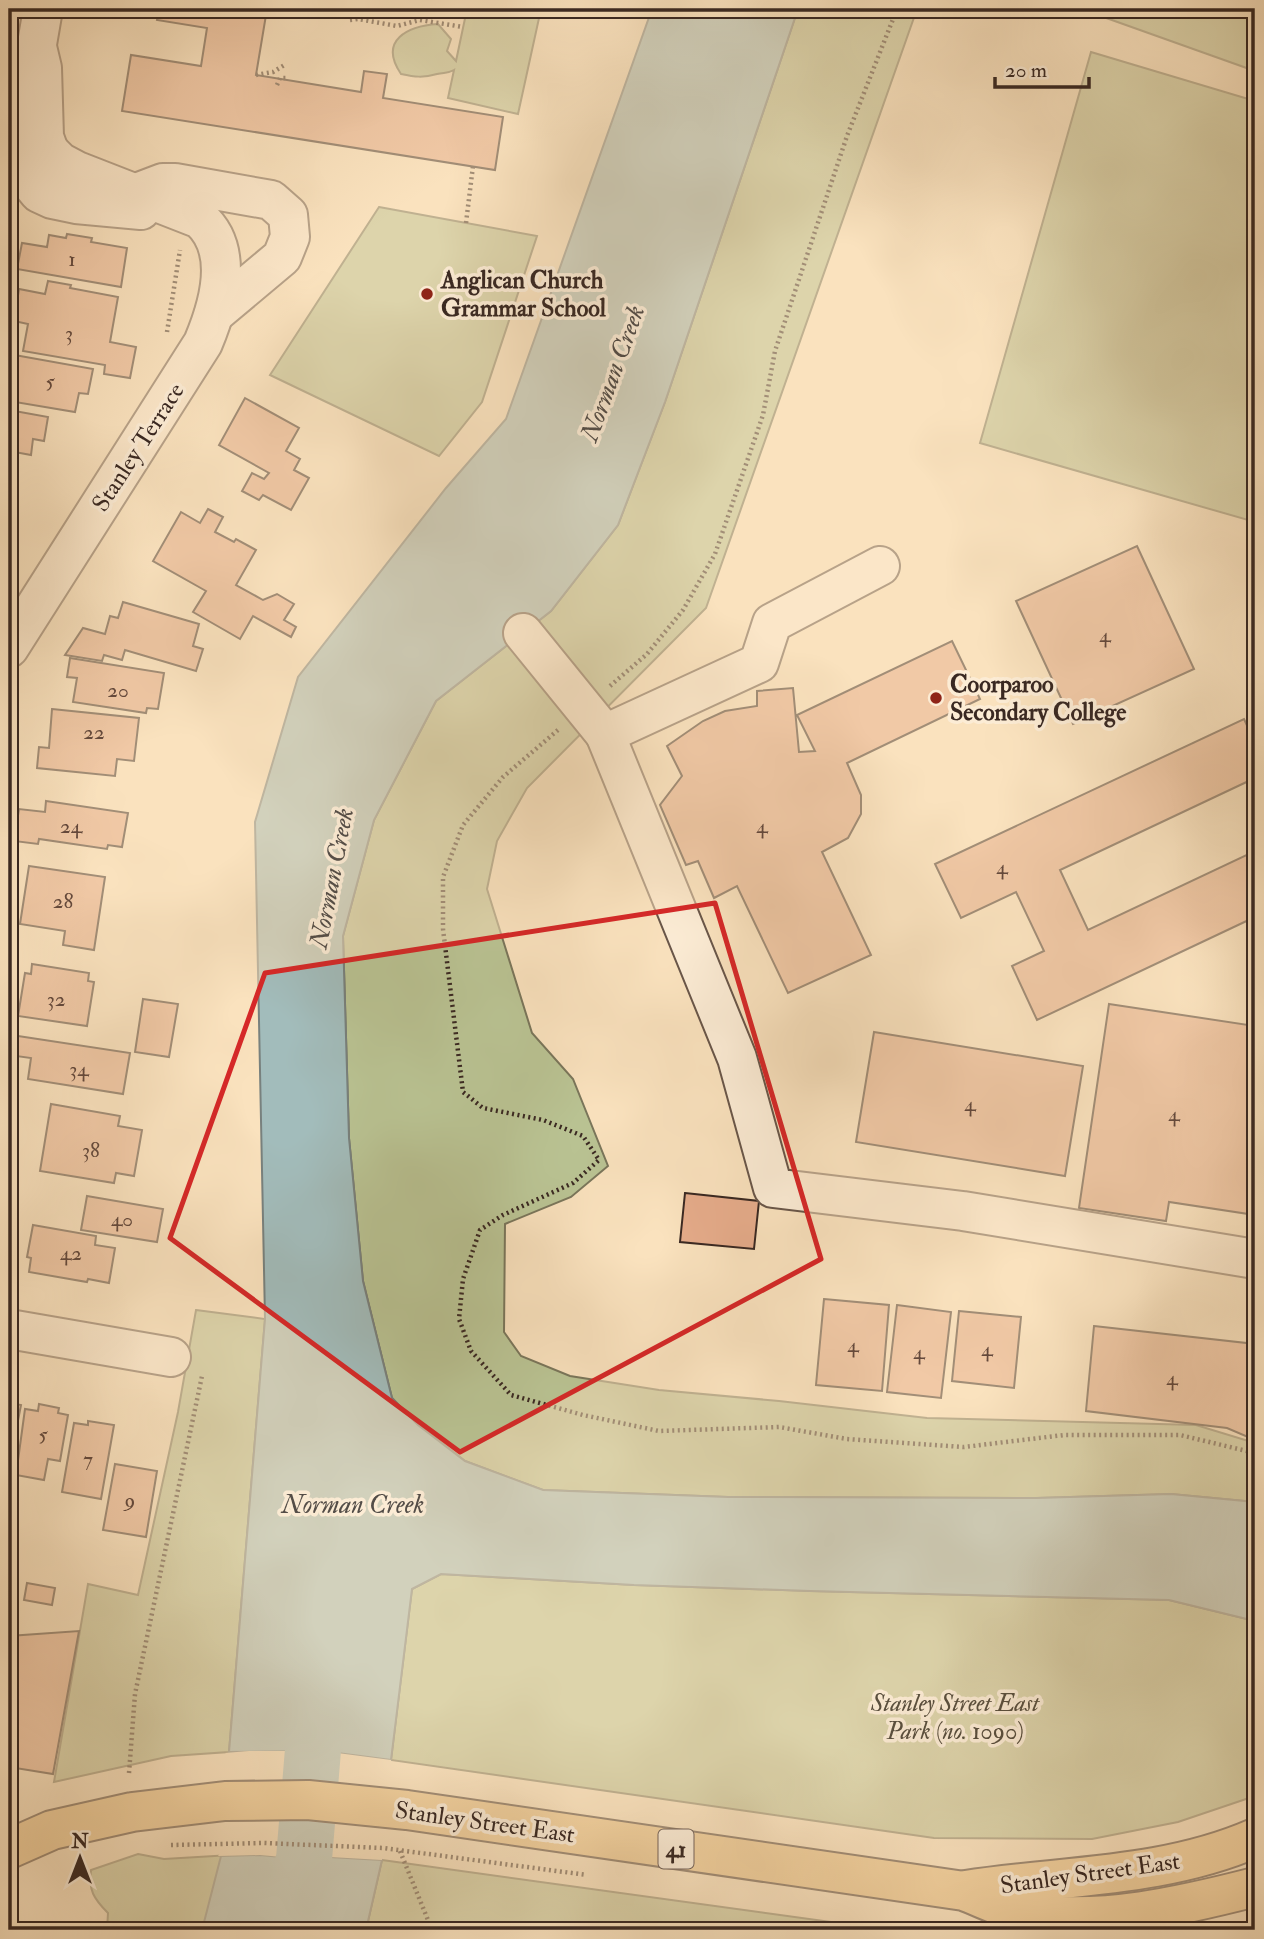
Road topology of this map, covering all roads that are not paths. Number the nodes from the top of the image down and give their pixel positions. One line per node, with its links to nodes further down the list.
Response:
1 (40, 27): 2 (street)
2 (19, 155): 3 (street); 4 (street)
3 (134, 194): 4 (street); 5 (street)
4 (199, 223): 5 (street, Stanley Terrace)
5 (214, 314): 8 (street, Stanley Terrace)
6 (880, 566): 9 (street)
7 (523, 633): 9 (street)
8 (9, 648)
9 (605, 734): 10 (street)
10 (1255, 1259)
11 (9, 1329): 12 (street)
12 (187, 1361)
13 (52, 1830): 14 (main road, 41); 16 (main road, Stanley Street East / 41); 18 (main road, Stanley Street East / 41)
14 (9, 1835)
15 (1255, 1838): 18 (main road, Stanley Street East / 41)
16 (9, 1849)
17 (1255, 1886): 18 (main road, Stanley Street East / 41)
18 (964, 1891)

